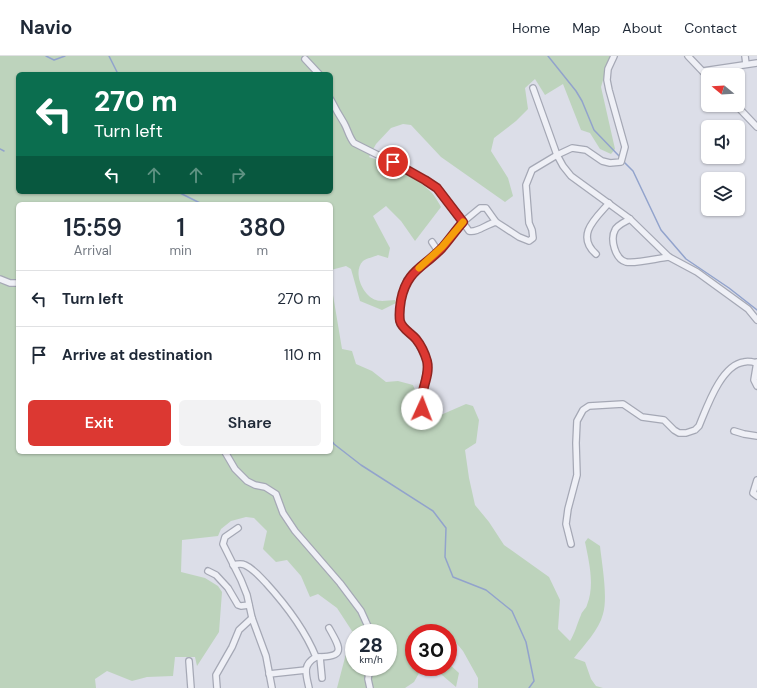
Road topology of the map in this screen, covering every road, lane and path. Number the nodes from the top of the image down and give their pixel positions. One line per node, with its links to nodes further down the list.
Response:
1 (614, 56): 14 (street)
2 (688, 56): 8 (street)
3 (745, 56): 6 (street)
4 (305, 59): 9 (street)
5 (757, 63): 6 (street)
6 (746, 64): 7 (street)
7 (721, 68)
8 (701, 69)
9 (317, 72)
10 (533, 88): 14 (street)
11 (333, 105): 17 (street)
12 (743, 112): 13 (street)
13 (757, 127)
14 (557, 155): 15 (street); 18 (street)
15 (609, 203): 16 (street); 21 (street)
16 (630, 219): 22 (street); 22 (street)
17 (463, 222): 18 (street); 18 (street); 20 (street)
18 (496, 222)
19 (432, 242): 20 (street)
20 (438, 251): 28 (street)
21 (596, 254)
22 (669, 257): 25 (street)
23 (0, 279): 24 (street)
24 (16, 283)
25 (757, 320)
26 (757, 362): 27 (street); 35 (street)
27 (757, 386)
28 (424, 415)
29 (734, 431): 30 (street)
30 (757, 436)
31 (226, 454): 40 (street)
32 (757, 480): 33 (street)
33 (757, 496)
34 (238, 528): 36 (street)
35 (571, 544)
36 (233, 565): 38 (street); 42 (street)
37 (208, 571): 38 (street)
38 (249, 604): 39 (street)
39 (252, 618): 45 (street); 49 (street)
40 (367, 624)
41 (329, 628): 42 (street)
42 (318, 657): 44 (street); 47 (street)
43 (190, 661): 48 (street)
44 (306, 670): 45 (street); 51 (street)
45 (269, 674): 50 (street)
46 (368, 676): 52 (street)
47 (322, 678)
48 (191, 688)
49 (217, 688)
50 (272, 688)
51 (309, 688)
52 (370, 688)

